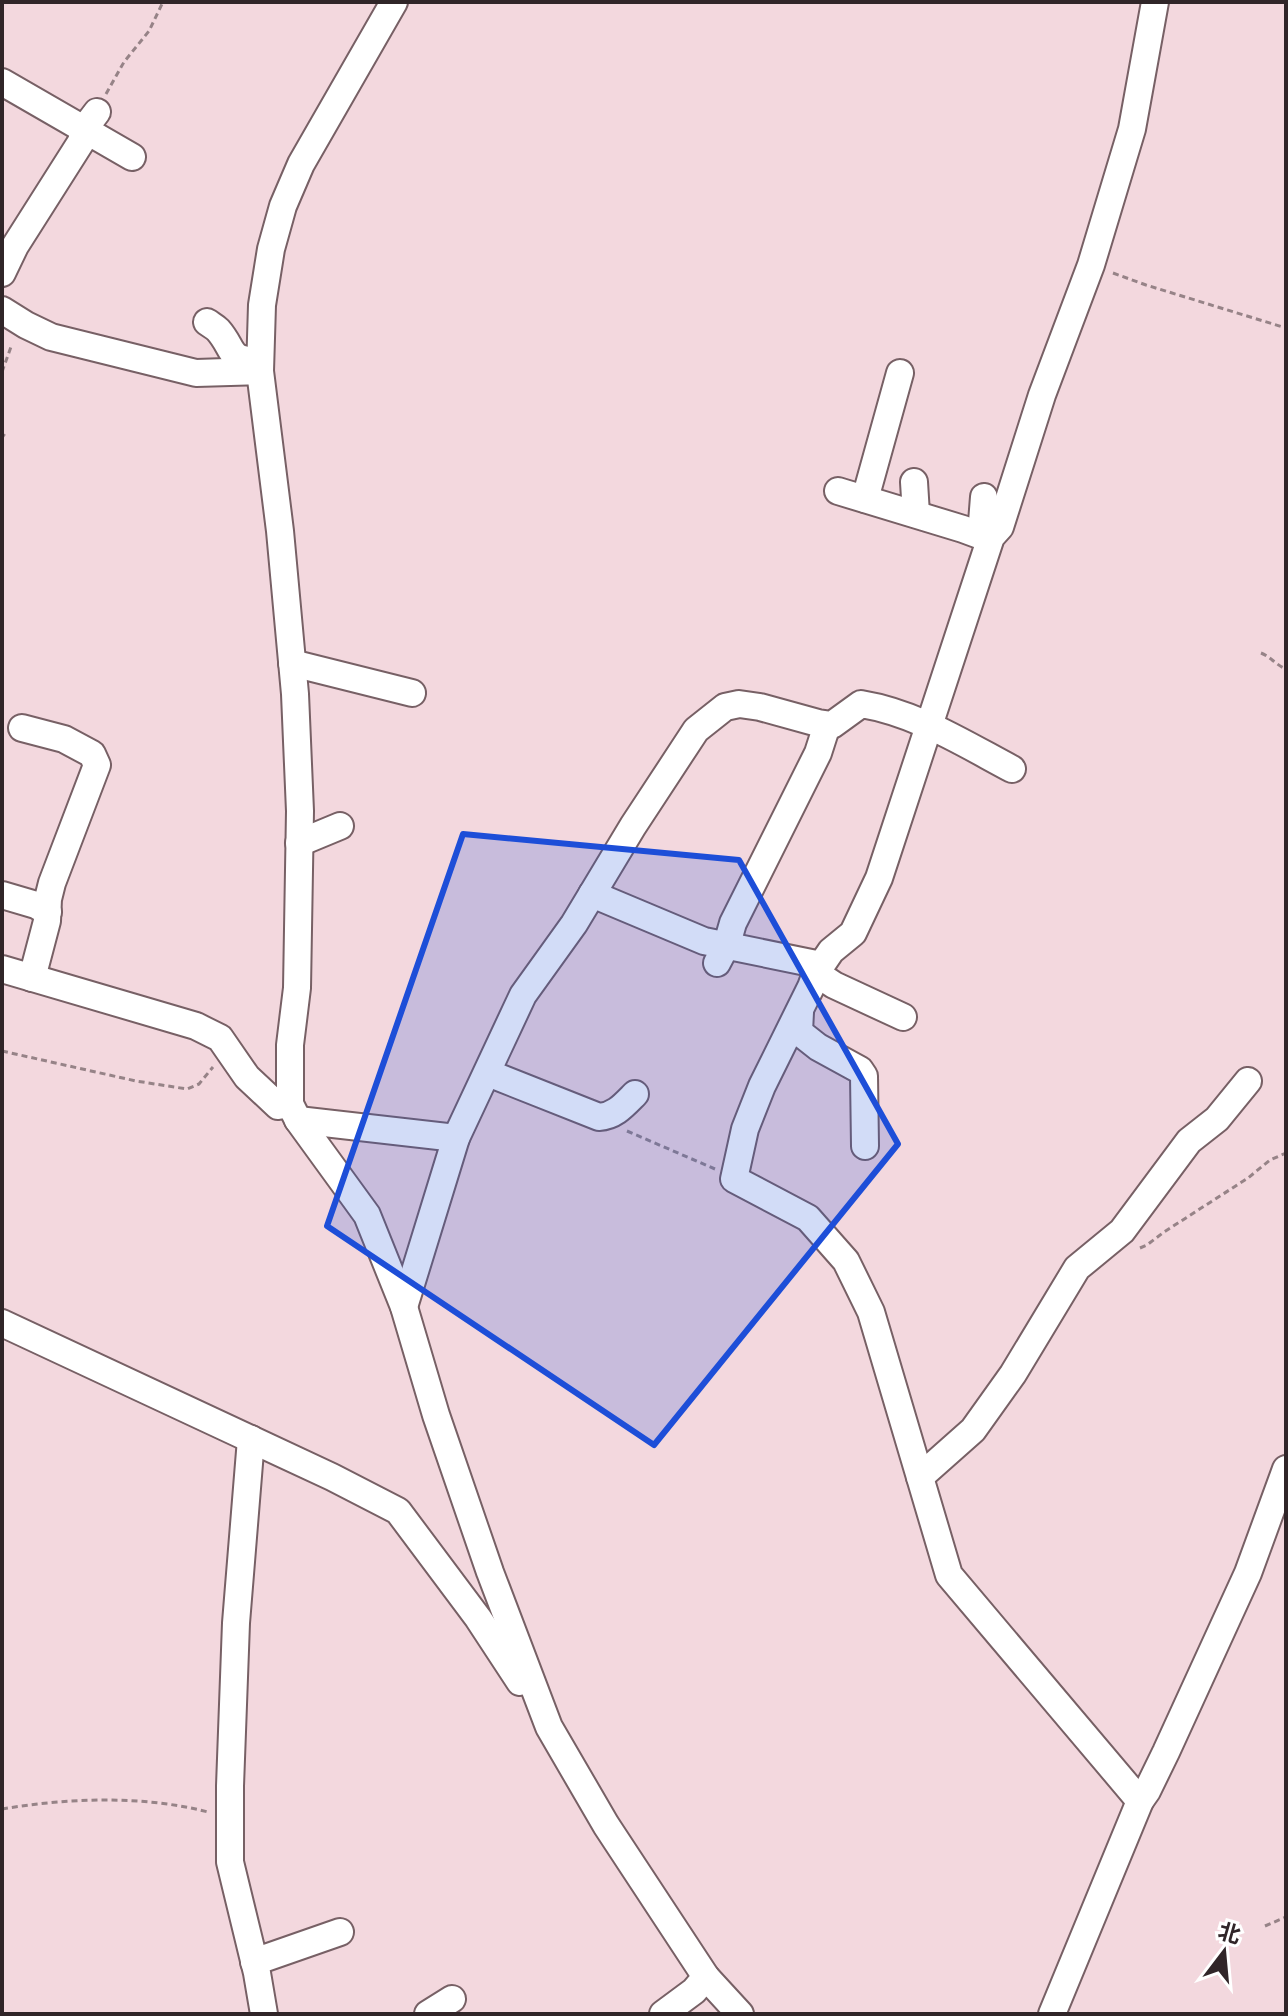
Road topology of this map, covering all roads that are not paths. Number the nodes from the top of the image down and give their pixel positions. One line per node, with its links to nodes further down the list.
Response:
1 (394, 2): 9 (street)
2 (1155, 2): 16 (street)
3 (2, 82): 4 (street)
4 (91, 120): 5 (street); 6 (street)
5 (132, 157)
6 (2, 273)
7 (11, 316): 9 (street)
8 (207, 322): 9 (street)
9 (260, 365): 17 (street)
10 (900, 373): 14 (street)
11 (914, 482): 15 (street)
12 (838, 491): 14 (street)
13 (984, 497): 16 (street)
14 (865, 499): 15 (street)
15 (916, 514): 16 (street)
16 (986, 537): 20 (street)
17 (292, 663): 18 (street); 24 (street)
18 (412, 693)
19 (827, 725): 20 (street); 25 (street); 28 (street)
20 (930, 725): 22 (street); 30 (street)
21 (22, 728): 27 (street)
22 (1012, 769)
23 (340, 826): 24 (street)
24 (299, 843): 37 (street)
25 (592, 894): 28 (street); 34 (street)
26 (2, 895): 27 (street)
27 (48, 912): 31 (street)
28 (721, 954): 30 (street)
29 (2, 969): 31 (street)
30 (818, 969): 32 (street); 33 (street)
31 (32, 978): 37 (street)
32 (800, 1012): 39 (street); 44 (street)
33 (903, 1017)
34 (488, 1073): 36 (street); 38 (street)
35 (1248, 1081): 44 (street)
36 (635, 1094)
37 (294, 1112): 38 (street); 40 (street)
38 (456, 1138): 40 (street)
39 (865, 1146)
40 (404, 1307): 45 (street)
41 (2, 1323): 42 (street)
42 (251, 1439): 45 (street); 48 (street)
43 (1286, 1469): 46 (street)
44 (920, 1477): 46 (street)
45 (549, 1727): 49 (street)
46 (1140, 1801): 55 (street)
47 (340, 1932): 48 (street)
48 (254, 1962): 51 (street)
49 (706, 1977): 53 (street); 54 (street)
50 (452, 1999): 52 (street)
51 (264, 2014)
52 (428, 2014)
53 (663, 2014)
54 (740, 2014)
55 (1052, 2014)

